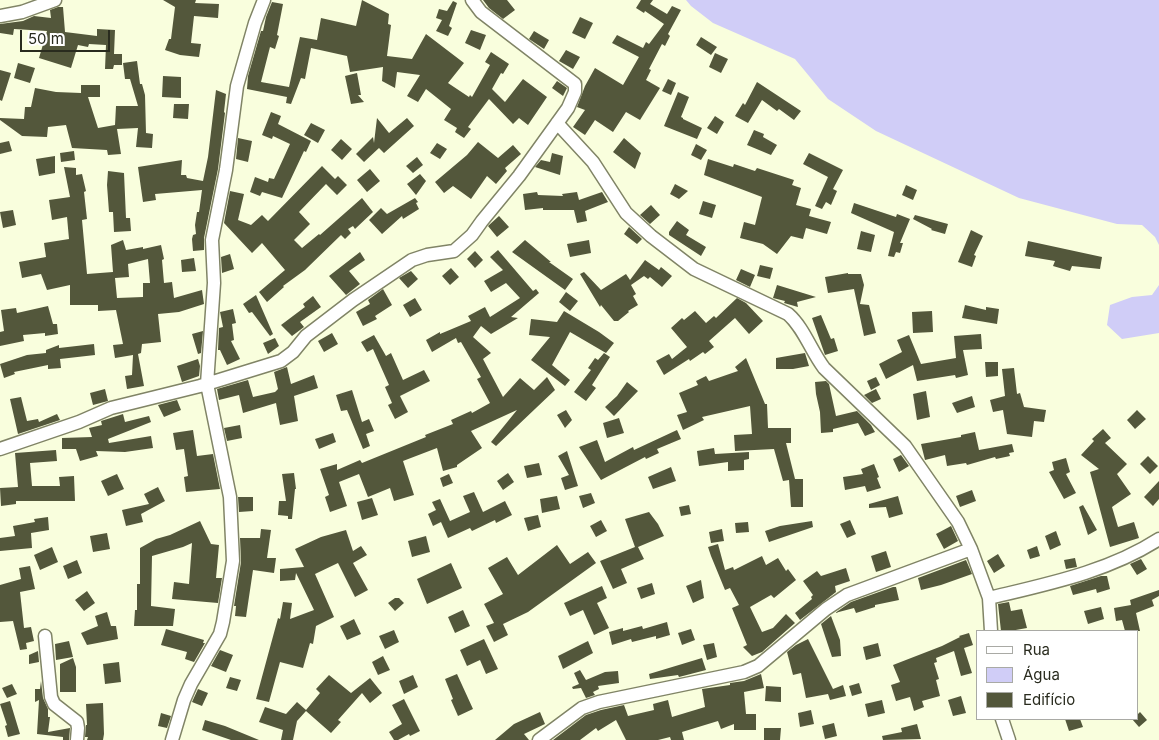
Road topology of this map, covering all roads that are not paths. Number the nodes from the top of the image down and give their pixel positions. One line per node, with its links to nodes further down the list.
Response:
1 (55, 0): 4 (street)
2 (264, 0): 6 (street)
3 (472, 0): 5 (street)
4 (0, 16)
5 (557, 123): 6 (street); 9 (street)
6 (207, 384): 7 (street); 15 (street)
7 (0, 449)
8 (1159, 539): 10 (street)
9 (971, 549): 10 (street); 16 (street)
10 (989, 598): 11 (street)
11 (991, 630)
12 (46, 636): 14 (street)
13 (1002, 720): 17 (street)
14 (77, 740)
15 (172, 740)
16 (539, 740)
17 (1009, 740)

